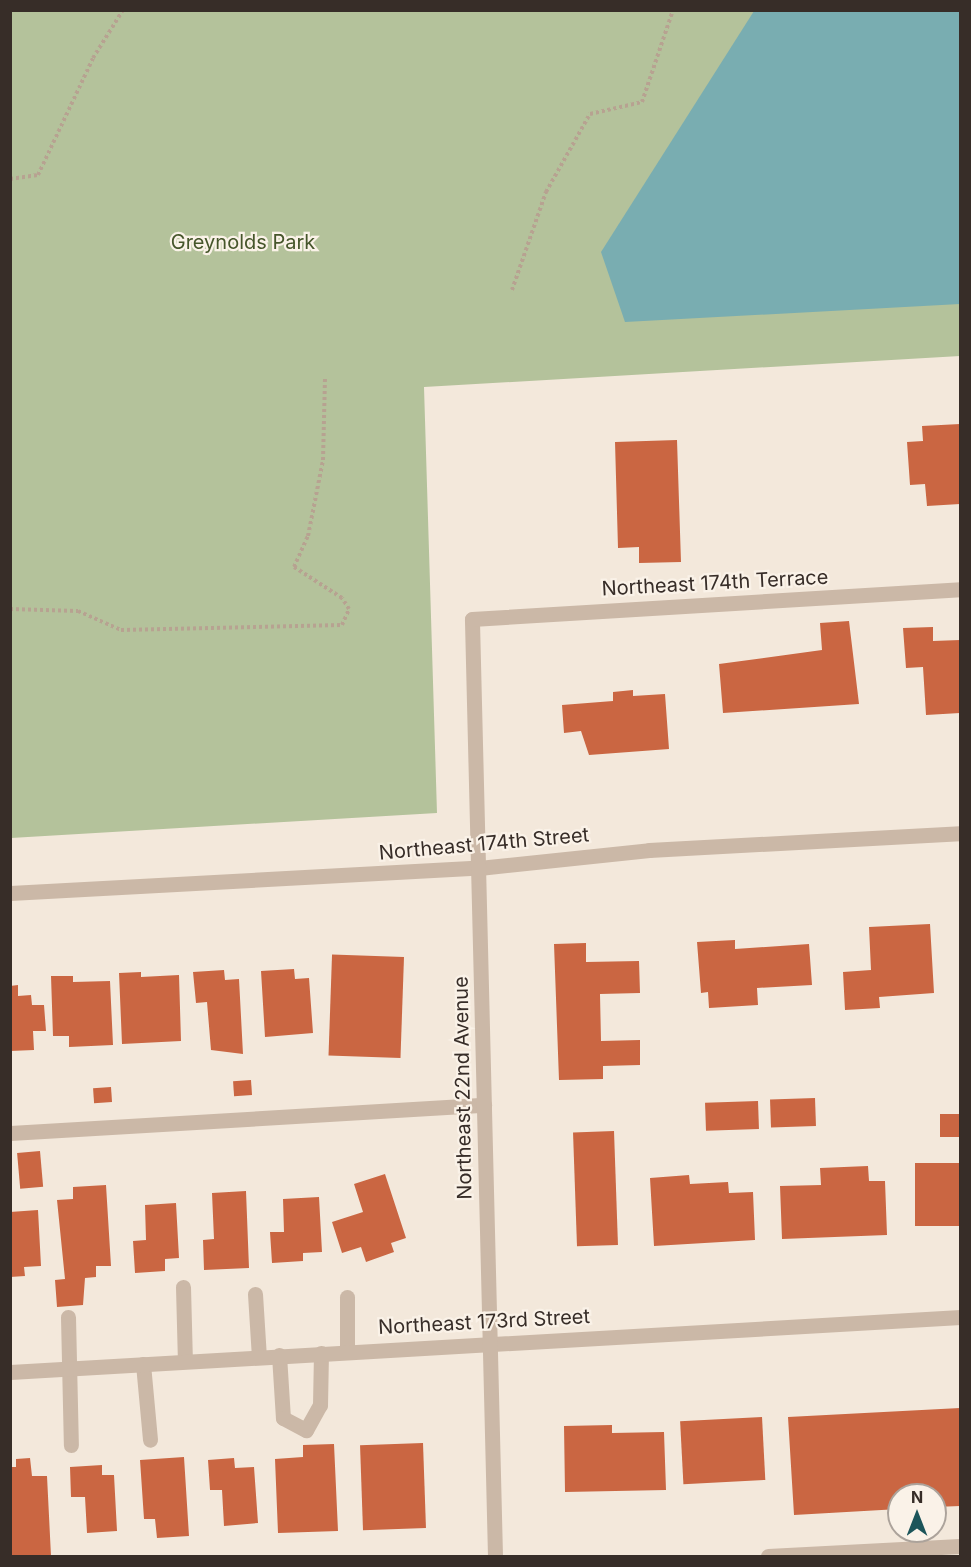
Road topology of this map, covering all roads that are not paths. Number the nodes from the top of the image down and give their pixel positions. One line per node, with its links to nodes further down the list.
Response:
1 (960, 589): 2 (street, Northeast 174th Terrace)
2 (472, 619): 4 (street, Northeast 22nd Avenue)
3 (960, 833): 4 (street, Northeast 174th Street)
4 (479, 868): 5 (street, Northeast 174th Street); 6 (street, Northeast 22nd Avenue)
5 (10, 893)
6 (484, 1105): 7 (street); 13 (street, Northeast 22nd Avenue)
7 (10, 1133)
8 (183, 1287): 18 (street)
9 (255, 1294): 17 (street)
10 (347, 1297): 14 (street)
11 (68, 1317): 20 (street)
12 (960, 1317): 13 (street, Northeast 173rd Street)
13 (489, 1342): 14 (street, Northeast 173rd Street); 25 (street, Northeast 22nd Avenue)
14 (347, 1351): 15 (street, Northeast 173rd Street)
15 (321, 1353): 16 (street, Northeast 173rd Street); 16 (street)
16 (279, 1355): 17 (street, Northeast 173rd Street)
17 (259, 1357): 18 (street, Northeast 173rd Street)
18 (185, 1361): 19 (street, Northeast 173rd Street)
19 (143, 1364): 20 (street, Northeast 173rd Street); 22 (street)
20 (71, 1368): 21 (street, Northeast 173rd Street); 23 (street)
21 (10, 1372)
22 (150, 1440)
23 (71, 1445)
24 (960, 1546): 26 (street)
25 (495, 1557)
26 (768, 1557)

